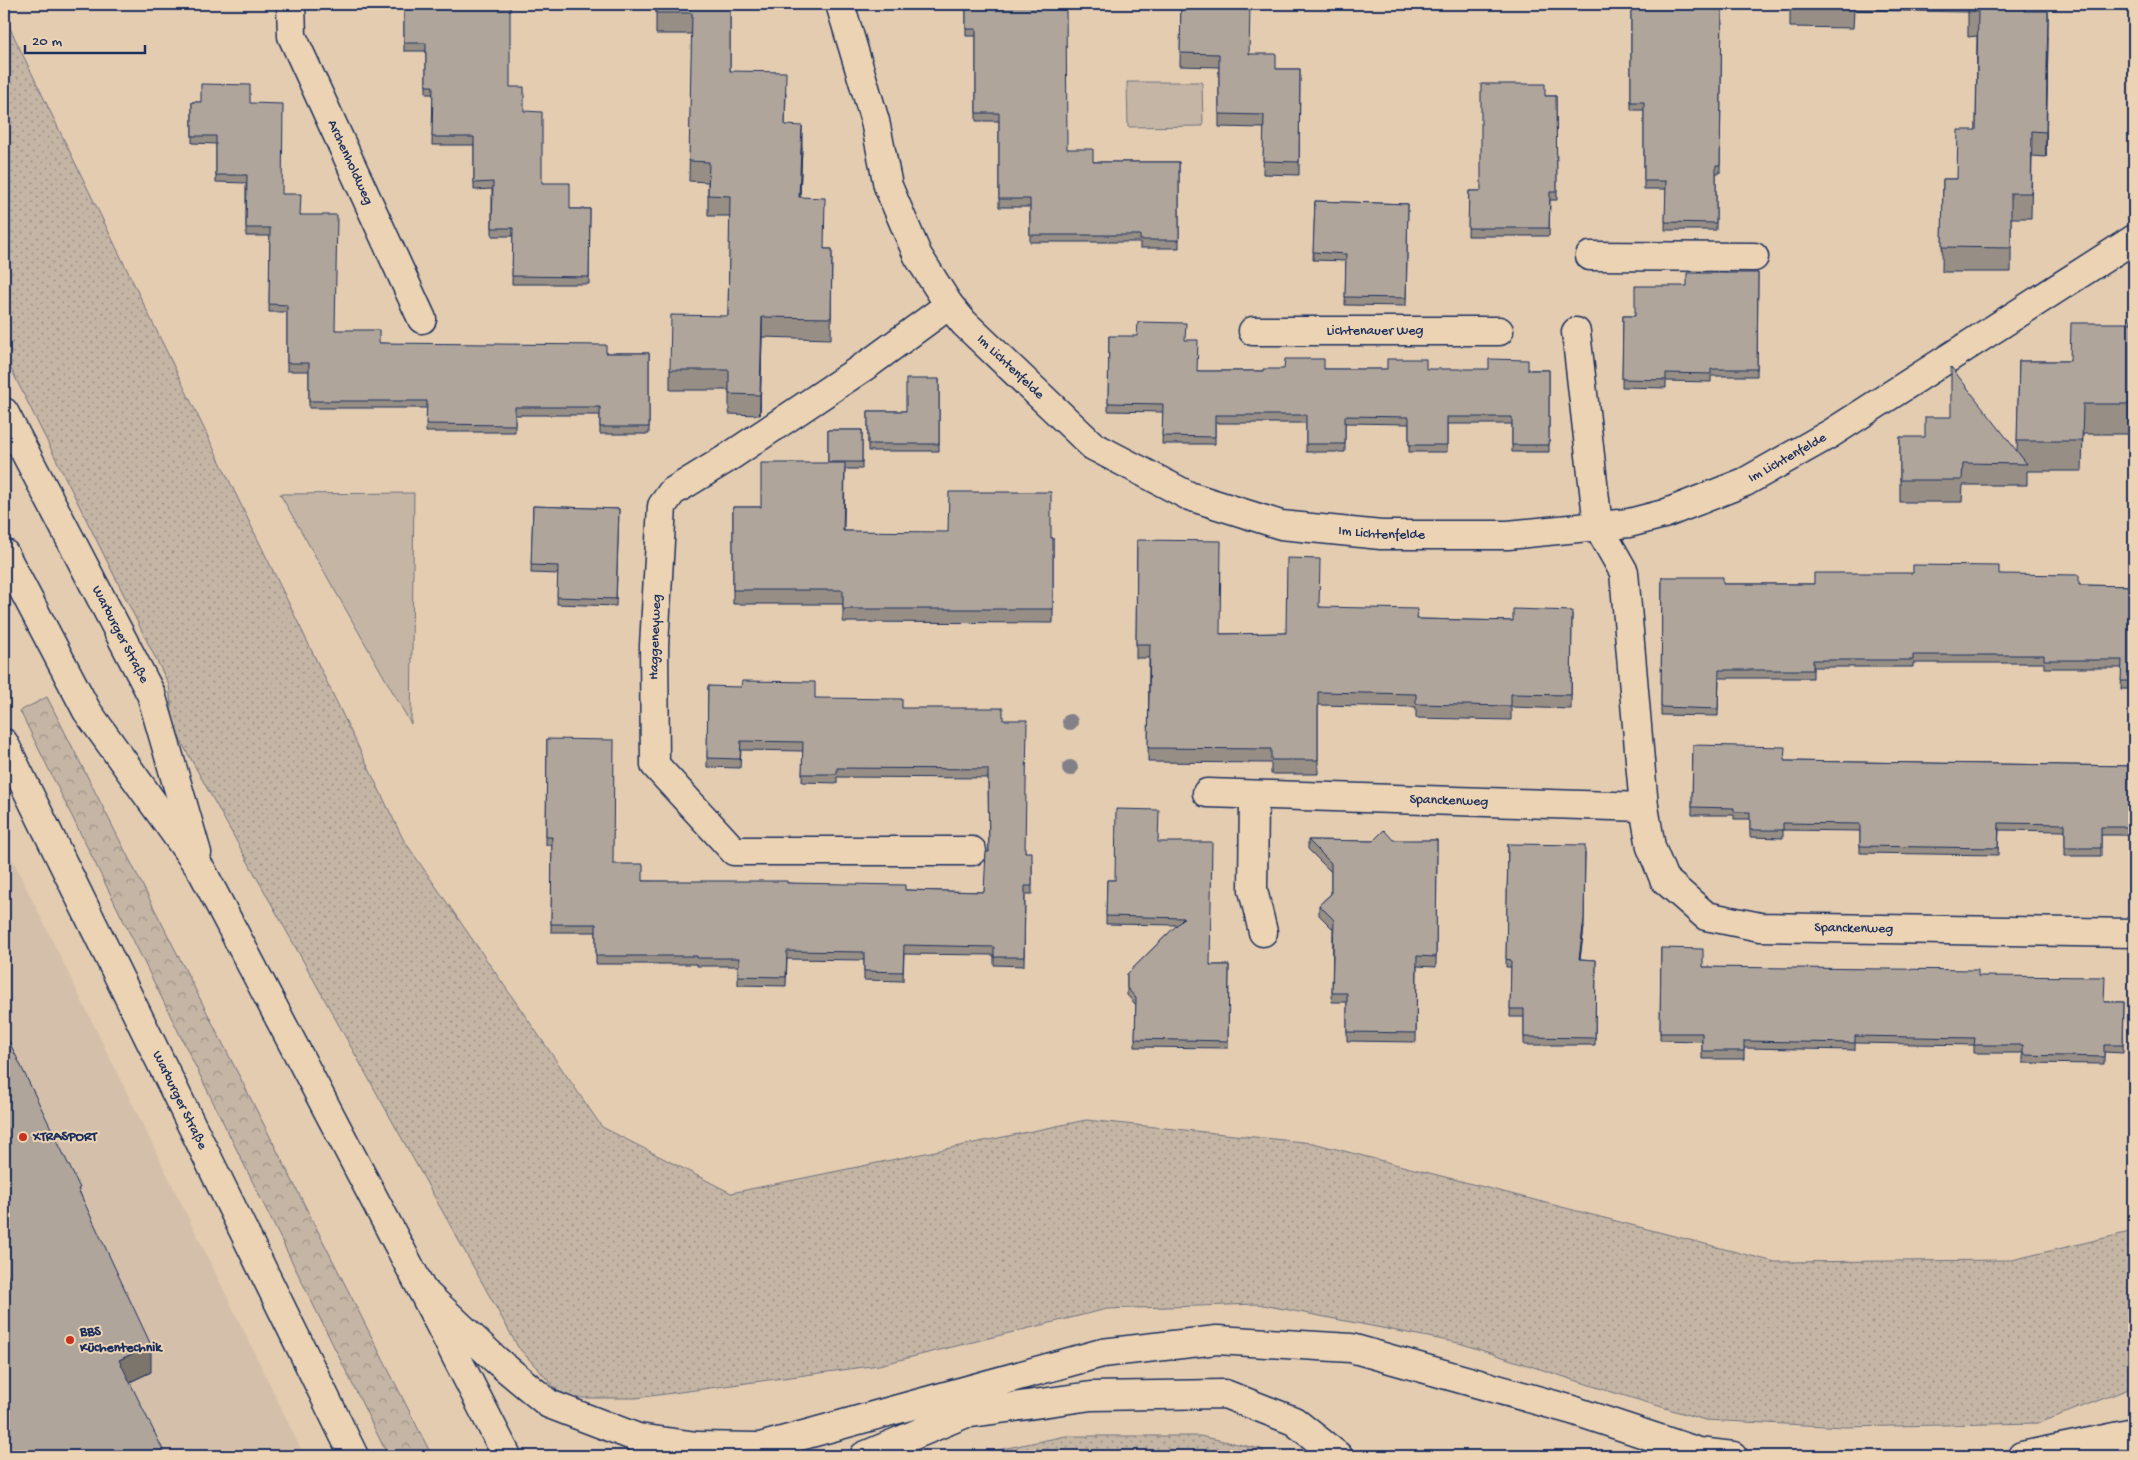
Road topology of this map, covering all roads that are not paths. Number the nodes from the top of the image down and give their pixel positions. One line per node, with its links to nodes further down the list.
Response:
1 (290, 4): 7 (main road, Archenholdweg)
2 (840, 4): 6 (main road, Im Lichtenfelde)
3 (2134, 239): 12 (main road, Im Lichtenfelde)
4 (1590, 256): 5 (main road)
5 (1754, 257)
6 (949, 305): 12 (main road, Im Lichtenfelde); 18 (main road, Haggeneyweg)
7 (422, 319)
8 (1253, 331): 9 (main road, Lichtenauer Weg)
9 (1499, 331)
10 (1576, 332): 12 (main road)
11 (4, 412): 19 (main road, Warburger Straße)
12 (1598, 526): 17 (main road, Spanckenweg)
13 (4, 553): 19 (main road, Warburger Straße)
14 (4, 743): 25 (main road, Warburger Straße)
15 (1207, 793): 16 (main road, Spanckenweg)
16 (1254, 796): 17 (main road, Spanckenweg); 20 (main road)
17 (1644, 807): 21 (main road, Spanckenweg)
18 (972, 851)
19 (202, 872): 22 (main road, Warburger Straße)
20 (1264, 932)
21 (2134, 933)
22 (422, 1290): 24 (main road); 26 (main road, Warburger Straße)
23 (2134, 1433): 30 (main road)
24 (748, 1452): 29 (main road)
25 (354, 1456)
26 (507, 1456)
27 (864, 1456): 28 (main road)
28 (1338, 1456)
29 (1733, 1456)
30 (2022, 1456)

